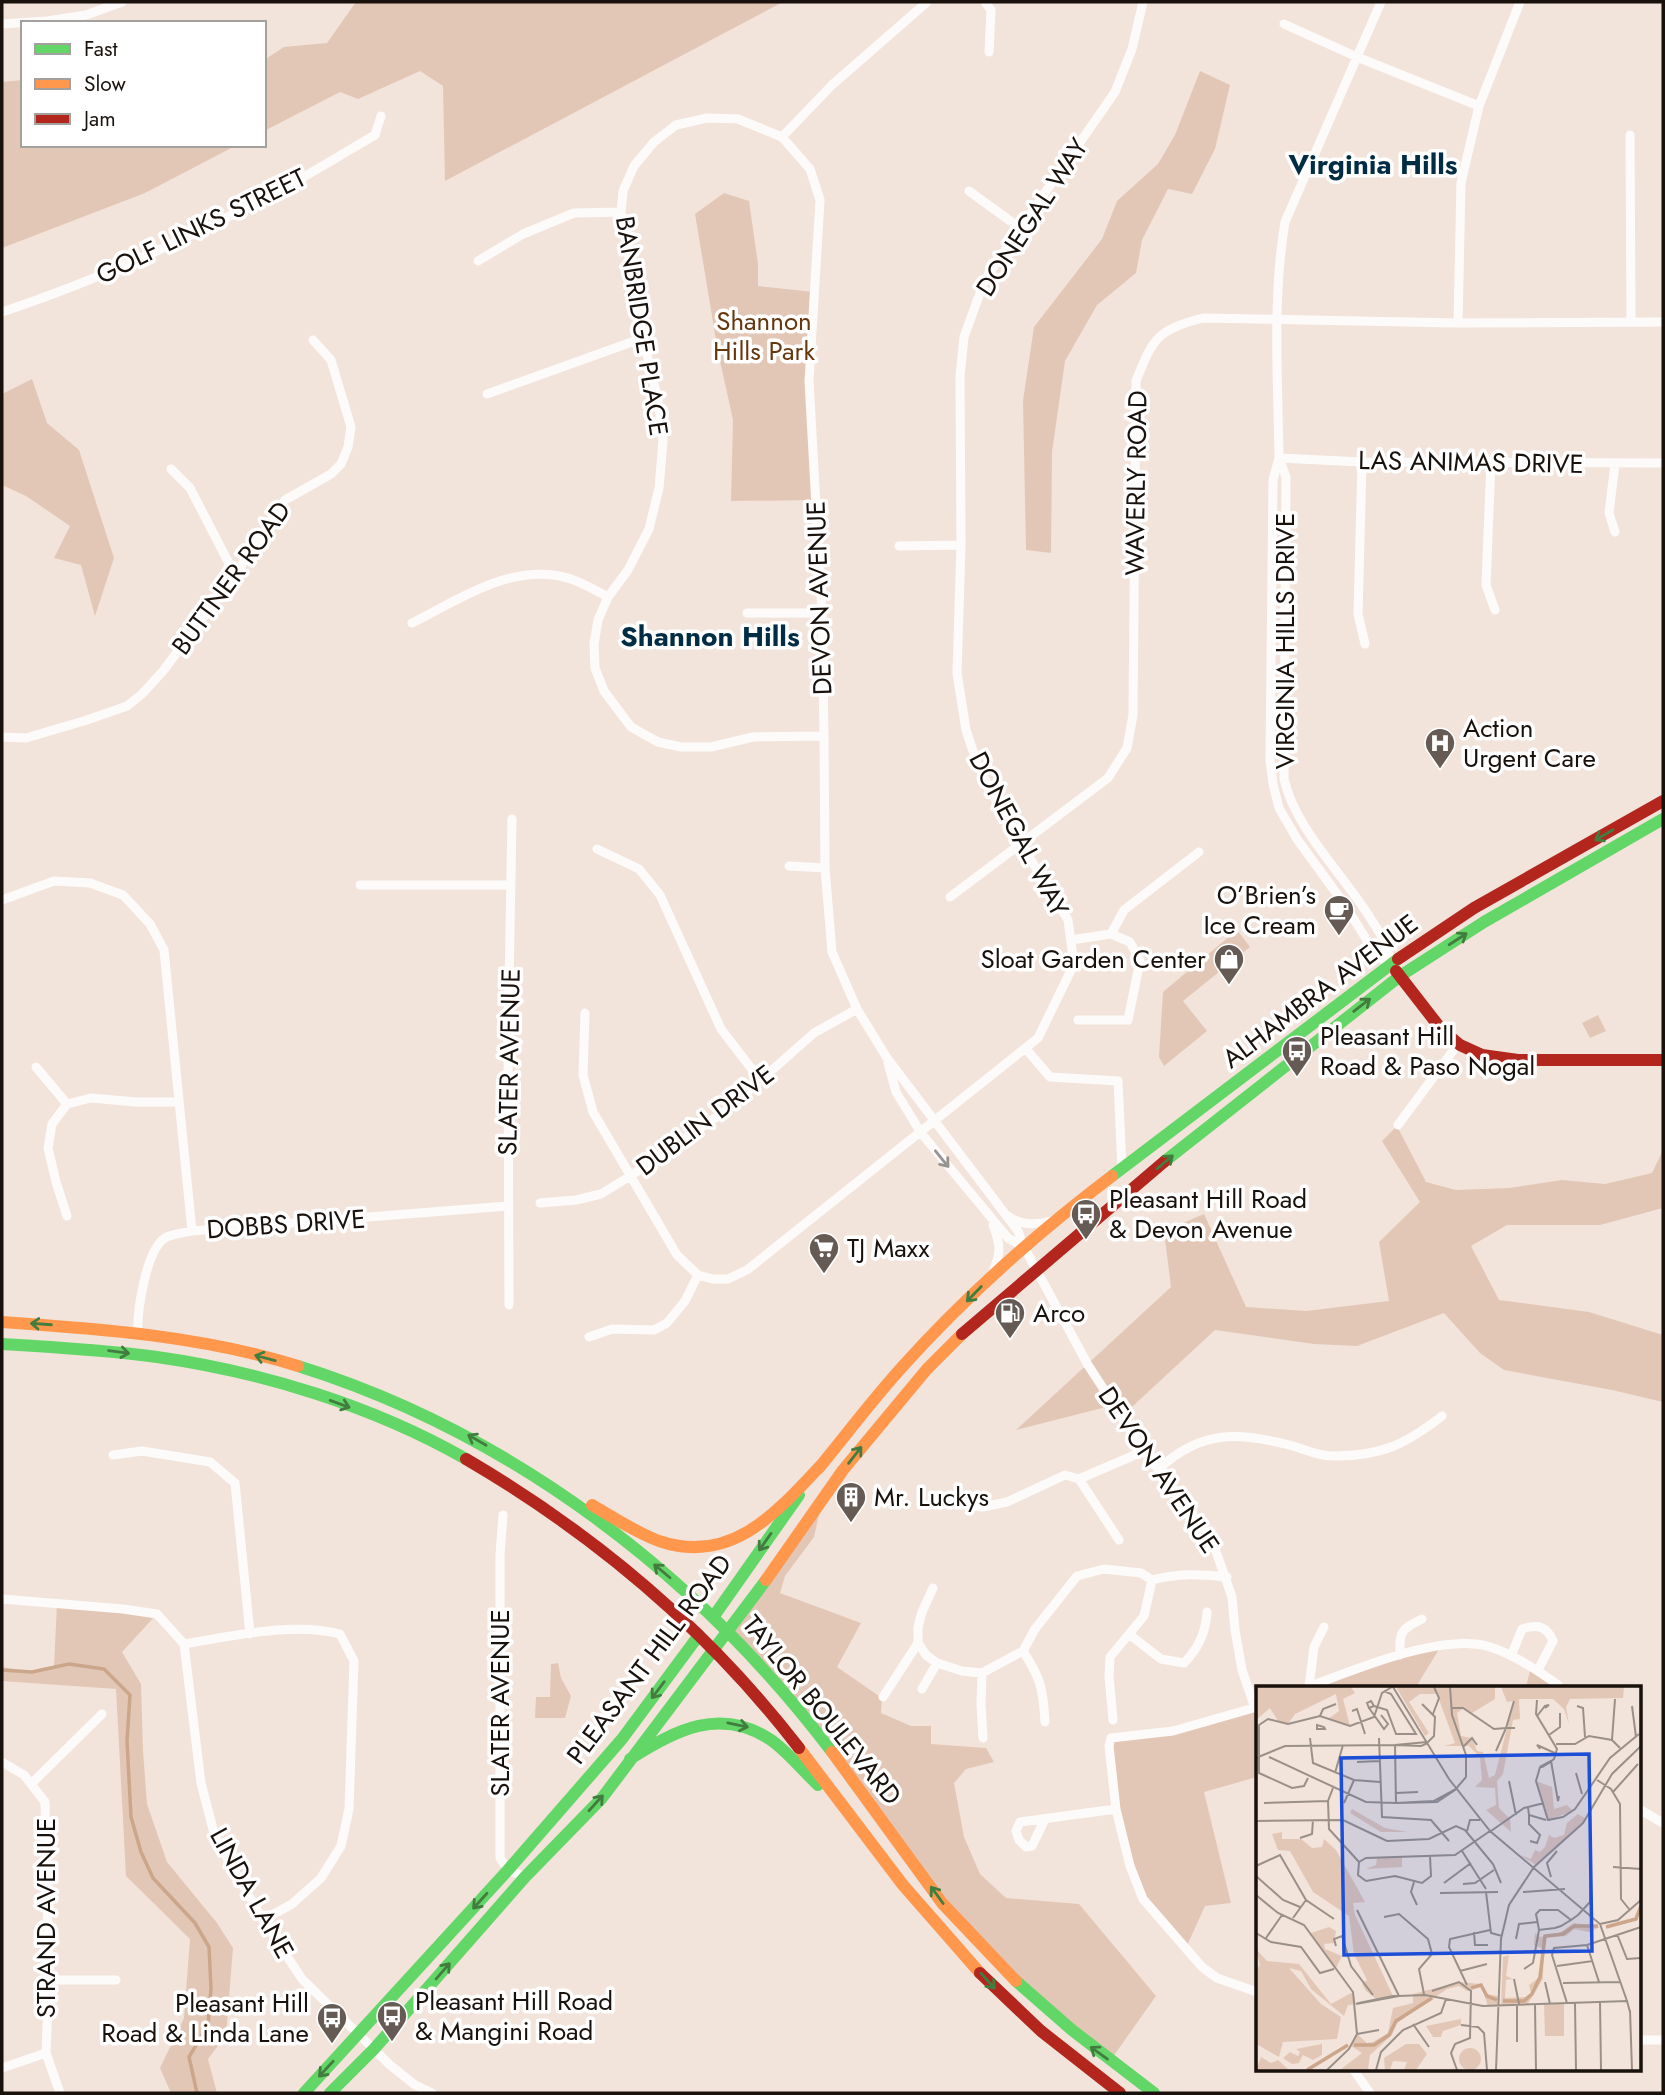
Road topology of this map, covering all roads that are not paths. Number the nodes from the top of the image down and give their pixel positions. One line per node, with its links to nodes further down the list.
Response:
1 (122, 2): 7 (street)
2 (927, 2): 16 (street)
3 (985, 2): 11 (street)
4 (1143, 2): 19 (street, DONEGAL WAY)
5 (1381, 2): 12 (street, VIRGINIA HILLS DRIVE)
6 (1520, 2): 13 (street)
7 (47, 21)
8 (21, 23): 9 (street)
9 (2, 24)
10 (1284, 24): 12 (street)
11 (989, 52)
12 (1357, 57): 13 (street); 22 (street, VIRGINIA HILLS DRIVE)
13 (1479, 106): 25 (street)
14 (381, 116): 21 (street, GOLF LINKS STREET)
15 (1630, 135): 23 (street)
16 (782, 137): 18 (street, BANBRIDGE PLACE); 42 (street, DEVON AVENUE)
17 (969, 191): 19 (street)
18 (621, 212): 20 (street); 26 (street, BANBRIDGE PLACE)
19 (1020, 229): 36 (street, DONEGAL WAY)
20 (478, 261)
21 (2, 312)
22 (1278, 319): 25 (street, WAVERLY ROAD); 29 (street, VIRGINIA HILLS DRIVE); 50 (street, WAVERLY ROAD)
23 (1631, 321): 24 (street, WAVERLY ROAD); 25 (street, WAVERLY ROAD)
24 (1663, 322)
25 (1458, 323)
26 (643, 338): 28 (street); 39 (street, BANBRIDGE PLACE)
27 (313, 340): 38 (street, BUTTNER ROAD)
28 (487, 394)
29 (1279, 458): 30 (street, LAS ANIMAS DRIVE); 61 (street, VIRGINIA HILLS DRIVE); 61 (street, VIRGINIA HILLS DRIVE)
30 (1362, 461): 31 (street, LAS ANIMAS DRIVE); 44 (street)
31 (1491, 461): 33 (street, LAS ANIMAS DRIVE); 40 (street)
32 (1663, 463): 33 (street, LAS ANIMAS DRIVE)
33 (1615, 464): 35 (street)
34 (171, 470): 38 (street)
35 (1615, 532)
36 (961, 545): 37 (street); 50 (street, DONEGAL WAY)
37 (899, 546)
38 (235, 575): 46 (street, BUTTNER ROAD)
39 (608, 597): 43 (street); 45 (street, BANBRIDGE PLACE)
40 (1495, 610)
41 (747, 613): 42 (street)
42 (822, 613): 45 (street, DEVON AVENUE)
43 (412, 623)
44 (1365, 644)
45 (824, 736): 54 (street, DEVON AVENUE)
46 (2, 737)
47 (1663, 801): 61 (main road, ALHAMBRA AVENUE, one-way to 61)
48 (512, 819): 56 (street, SLATER AVENUE)
49 (1663, 820): 62 (main road, ALHAMBRA AVENUE, one-way to 49)
50 (1022, 844): 57 (street, WAVERLY ROAD); 60 (street, DONEGAL WAY)
51 (597, 849): 71 (street)
52 (1199, 852): 59 (street)
53 (789, 866): 54 (street)
54 (825, 867): 63 (street, DEVON AVENUE)
55 (360, 885): 56 (street)
56 (510, 885): 80 (street, SLATER AVENUE)
57 (950, 897)
58 (2, 900): 72 (street)
59 (1111, 934): 60 (street); 65 (street)
60 (1071, 940): 67 (street, DONEGAL WAY)
61 (1390, 964): 62 (main road); 77 (main road, ALHAMBRA AVENUE)
62 (1400, 976): 66 (main road); 87 (main road, ALHAMBRA AVENUE, one-way to 62)
63 (857, 1009): 68 (street, DEVON AVENUE); 71 (street, DUBLIN DRIVE)
64 (585, 1013): 78 (street)
65 (1079, 1020)
66 (1458, 1044): 69 (main road); 75 (street)
67 (1026, 1049): 74 (street, DONEGAL WAY); 77 (street)
68 (887, 1058): 74 (street, DEVON AVENUE); 76 (street, DEVON AVENUE)
69 (1663, 1060)
70 (36, 1067): 73 (street)
71 (761, 1081): 78 (street, DUBLIN DRIVE)
72 (178, 1102): 73 (street); 85 (street)
73 (66, 1104): 82 (street)
74 (937, 1121): 76 (street, DONEGAL WAY); 81 (street, DEVON AVENUE)
75 (1398, 1125)
76 (921, 1133): 83 (street, DEVON AVENUE, one-way to 83); 88 (street, DONEGAL WAY)
77 (1122, 1169): 84 (main road, ALHAMBRA AVENUE)
78 (632, 1175): 79 (street, DUBLIN DRIVE); 88 (street)
79 (540, 1203)
80 (508, 1206): 85 (street, DOBBS DRIVE); 90 (street, SLATER AVENUE)
81 (1001, 1210): 84 (street, DEVON AVENUE); 86 (street, DEVON AVENUE)
82 (67, 1216)
83 (990, 1216): 86 (street, DEVON AVENUE); 89 (street, DEVON AVENUE)
84 (1056, 1219): 86 (main road, ALHAMBRA AVENUE)
85 (192, 1231): 92 (street, DOBBS DRIVE)
86 (1024, 1247): 87 (street, DEVON AVENUE); 89 (main road, PLEASANT HILL ROAD)
87 (1038, 1269): 96 (street, DEVON AVENUE); 113 (main road, PLEASANT HILL ROAD, one-way to 87)
88 (698, 1275): 93 (street)
89 (992, 1276): 98 (main road, PLEASANT HILL ROAD, one-way to 98)
90 (509, 1305)
91 (2, 1322): 92 (main road, TAYLOR BOULEVARD, one-way to 91)
92 (138, 1332): 100 (main road, TAYLOR BOULEVARD, one-way to 92)
93 (589, 1337)
94 (2, 1344): 116 (main road, TAYLOR BOULEVARD, one-way to 116)
95 (1442, 1416): 99 (street)
96 (1144, 1451): 99 (street, DEVON AVENUE); 101 (street)
97 (113, 1455): 114 (street)
98 (823, 1463): 100 (main road); 110 (main road, PLEASANT HILL ROAD, one-way to 110)
99 (1158, 1469): 105 (street, DEVON AVENUE)
100 (535, 1475): 110 (main road, TAYLOR BOULEVARD, one-way to 100)
101 (1079, 1479): 102 (street); 104 (street)
102 (956, 1504)
103 (503, 1515): 144 (street, SLATER AVENUE)
104 (1119, 1541)
105 (1227, 1577): 106 (street); 131 (street, DEVON AVENUE)
106 (1152, 1580): 115 (street); 120 (street)
107 (933, 1588): 117 (street)
108 (2, 1599): 118 (street)
109 (1207, 1612): 115 (street)
110 (714, 1616): 113 (main road, TAYLOR BOULEVARD); 116 (main road, PLEASANT HILL ROAD)
111 (1422, 1619): 121 (street)
112 (1324, 1627): 126 (street)
113 (728, 1629): 119 (main road, PLEASANT HILL ROAD); 162 (main road, TAYLOR BOULEVARD, one-way to 113)
114 (250, 1634): 118 (street); 146 (street)
115 (1130, 1634): 133 (street)
116 (699, 1635): 119 (main road, TAYLOR BOULEVARD); 144 (main road, PLEASANT HILL ROAD, one-way to 144)
117 (918, 1643): 123 (street); 130 (street)
118 (184, 1644): 146 (street, LINDA LANE)
119 (715, 1650): 136 (main road, PLEASANT HILL ROAD); 141 (main road, TAYLOR BOULEVARD)
120 (1023, 1651): 125 (street); 134 (street)
121 (1401, 1655): 122 (street); 127 (street)
122 (1511, 1656): 124 (street); 124 (street)
123 (937, 1663): 125 (street); 129 (street)
124 (1538, 1670): 128 (street)
125 (982, 1673): 135 (street)
126 (1309, 1686)
127 (1312, 1686)
128 (1560, 1686)
129 (922, 1689)
130 (883, 1697)
131 (1256, 1708): 139 (street)
132 (103, 1714): 138 (street)
133 (1113, 1720)
134 (1045, 1722)
135 (984, 1738)
136 (630, 1759): 141 (main road, one-way to 141); 145 (main road, PLEASANT HILL ROAD, one-way to 136)
137 (2, 1762): 138 (street, STRAND AVENUE)
138 (31, 1784): 147 (street, STRAND AVENUE)
139 (1116, 1809): 142 (street); 149 (street)
140 (1640, 1811): 143 (street)
141 (850, 1815): 161 (main road, TAYLOR BOULEVARD, one-way to 161)
142 (1045, 1819)
143 (1663, 1823)
144 (508, 1870): 145 (street); 150 (main road, PLEASANT HILL ROAD, one-way to 150)
145 (525, 1877): 153 (main road, PLEASANT HILL ROAD, one-way to 145)
146 (263, 1920): 150 (street, LINDA LANE)
147 (49, 1980): 148 (street); 154 (street, STRAND AVENUE)
148 (116, 1980)
149 (1256, 1992)
150 (358, 2035): 153 (street, LINDA LANE); 158 (main road, PLEASANT HILL ROAD, one-way to 158)
151 (1640, 2040): 152 (street)
152 (1663, 2040)
153 (374, 2049): 159 (main road, PLEASANT HILL ROAD); 160 (street, LINDA LANE)
154 (46, 2053): 155 (street); 157 (street, STRAND AVENUE)
155 (2, 2068)
156 (1354, 2070): 163 (street)
157 (60, 2093)
158 (304, 2093)
159 (330, 2093)
160 (432, 2093)
161 (1120, 2093)
162 (1154, 2093)
163 (1370, 2093)

